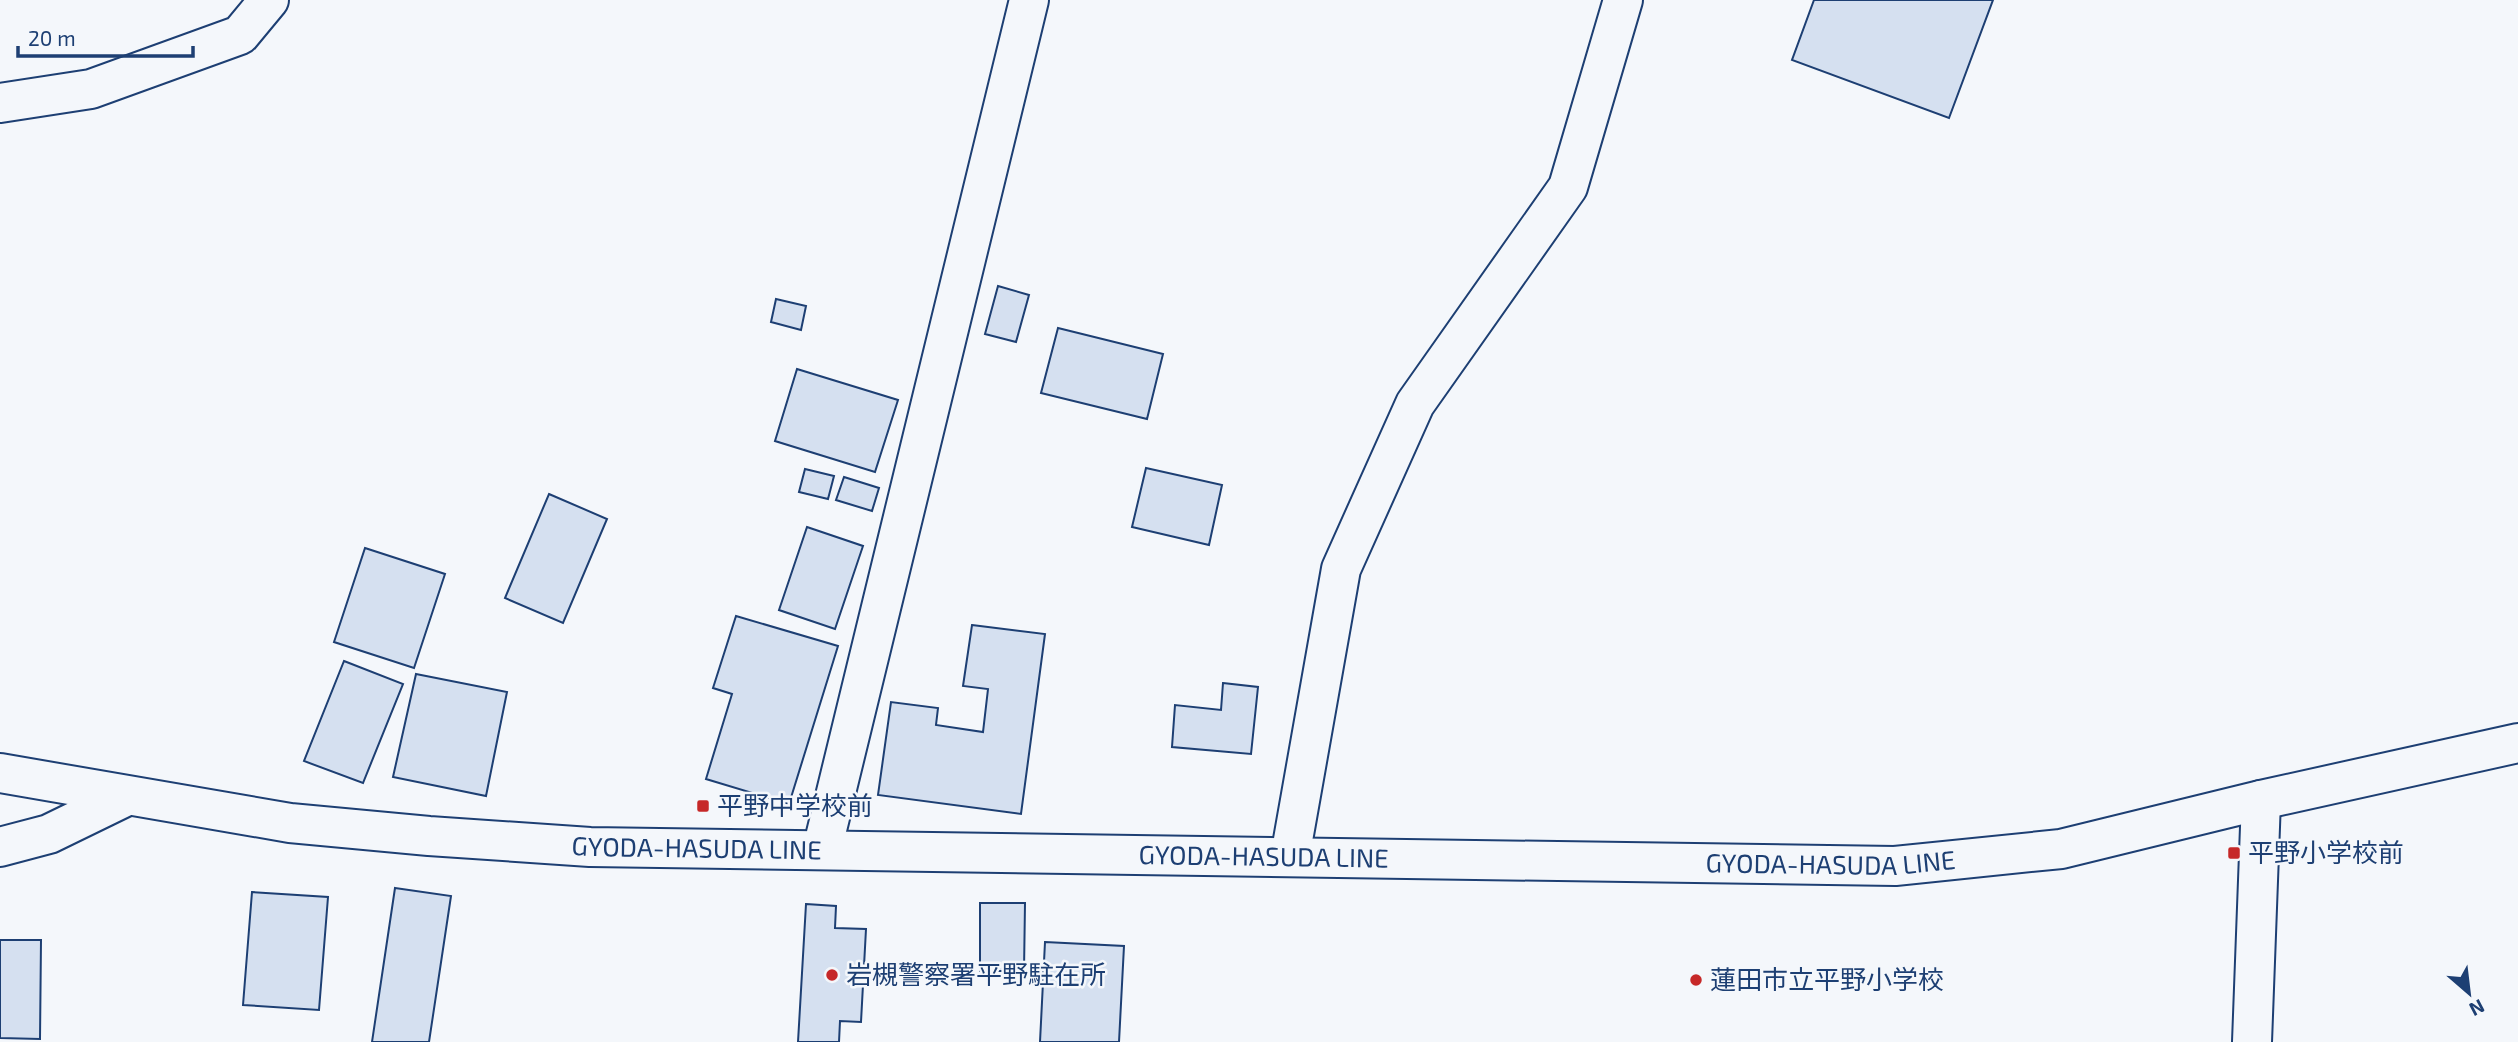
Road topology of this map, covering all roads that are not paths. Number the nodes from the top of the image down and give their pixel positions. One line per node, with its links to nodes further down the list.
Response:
1 (269, 0): 4 (main road)
2 (1029, 0): 10 (main road)
3 (1623, 0): 11 (main road)
4 (0, 103)
5 (2518, 743): 8 (main road, GYODA-HASUDA LINE)
6 (0, 773): 7 (main road, GYODA-HASUDA LINE)
7 (127, 796): 9 (main road); 10 (main road, GYODA-HASUDA LINE)
8 (2261, 800): 11 (main road, GYODA-HASUDA LINE); 12 (main road)
9 (0, 847)
10 (822, 850): 11 (main road, GYODA-HASUDA LINE)
11 (1290, 857)
12 (2252, 1042)

